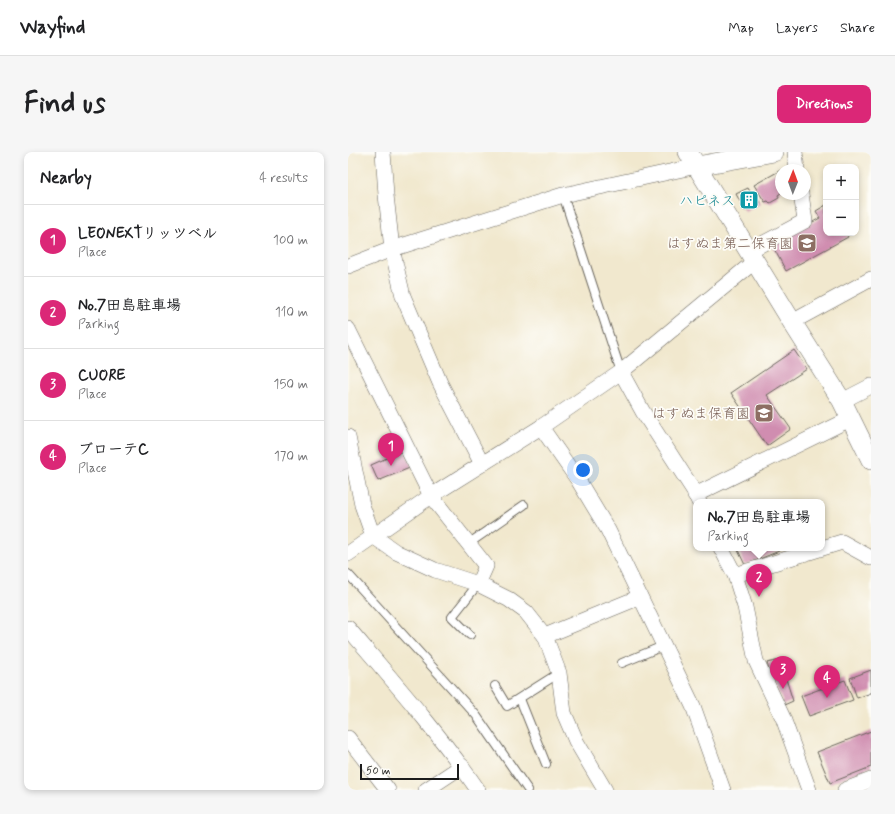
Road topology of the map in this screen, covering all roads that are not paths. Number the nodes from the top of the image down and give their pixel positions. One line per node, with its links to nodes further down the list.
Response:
1 (383, 152): 8 (street)
2 (774, 152): 4 (street)
3 (795, 152): 5 (street)
4 (693, 159): 6 (street); 9 (street)
5 (796, 164)
6 (562, 195): 8 (street); 14 (lane)
7 (802, 200): 9 (street)
8 (392, 249): 10 (street); 21 (street)
9 (752, 256): 12 (street); 14 (street)
10 (348, 266)
11 (871, 279): 12 (street)
12 (792, 322): 16 (street)
13 (348, 329): 22 (street)
14 (621, 372): 18 (street); 23 (street)
15 (871, 386): 16 (street)
16 (842, 401): 17 (street)
17 (850, 419): 20 (street); 23 (street)
18 (542, 427): 21 (street); 35 (street)
19 (348, 437): 25 (street)
20 (869, 452)
21 (482, 464): 22 (street)
22 (431, 496): 25 (street); 26 (street)
23 (697, 498)
24 (524, 505): 26 (lane)
25 (373, 536): 30 (street); 34 (street)
26 (468, 544): 34 (street)
27 (825, 547): 31 (street)
28 (723, 551): 33 (street)
29 (813, 551): 33 (street)
30 (348, 554)
31 (871, 558)
32 (348, 574): 51 (lane)
33 (735, 575): 54 (street)
34 (478, 584): 37 (lane); 38 (street)
35 (640, 597): 38 (street); 39 (street)
36 (348, 628): 46 (street)
37 (470, 635)
38 (545, 636): 41 (street)
39 (663, 646): 40 (lane); 53 (street)
40 (622, 663)
41 (559, 673): 43 (lane); 52 (street)
42 (495, 686): 43 (lane)
43 (520, 699): 45 (lane)
44 (348, 738): 48 (street)
45 (546, 764)
46 (462, 766): 49 (street); 50 (street)
47 (871, 780): 55 (street)
48 (388, 790)
49 (426, 790)
50 (478, 790)
51 (528, 790)
52 (605, 790)
53 (723, 790)
54 (809, 790)
55 (845, 790)

